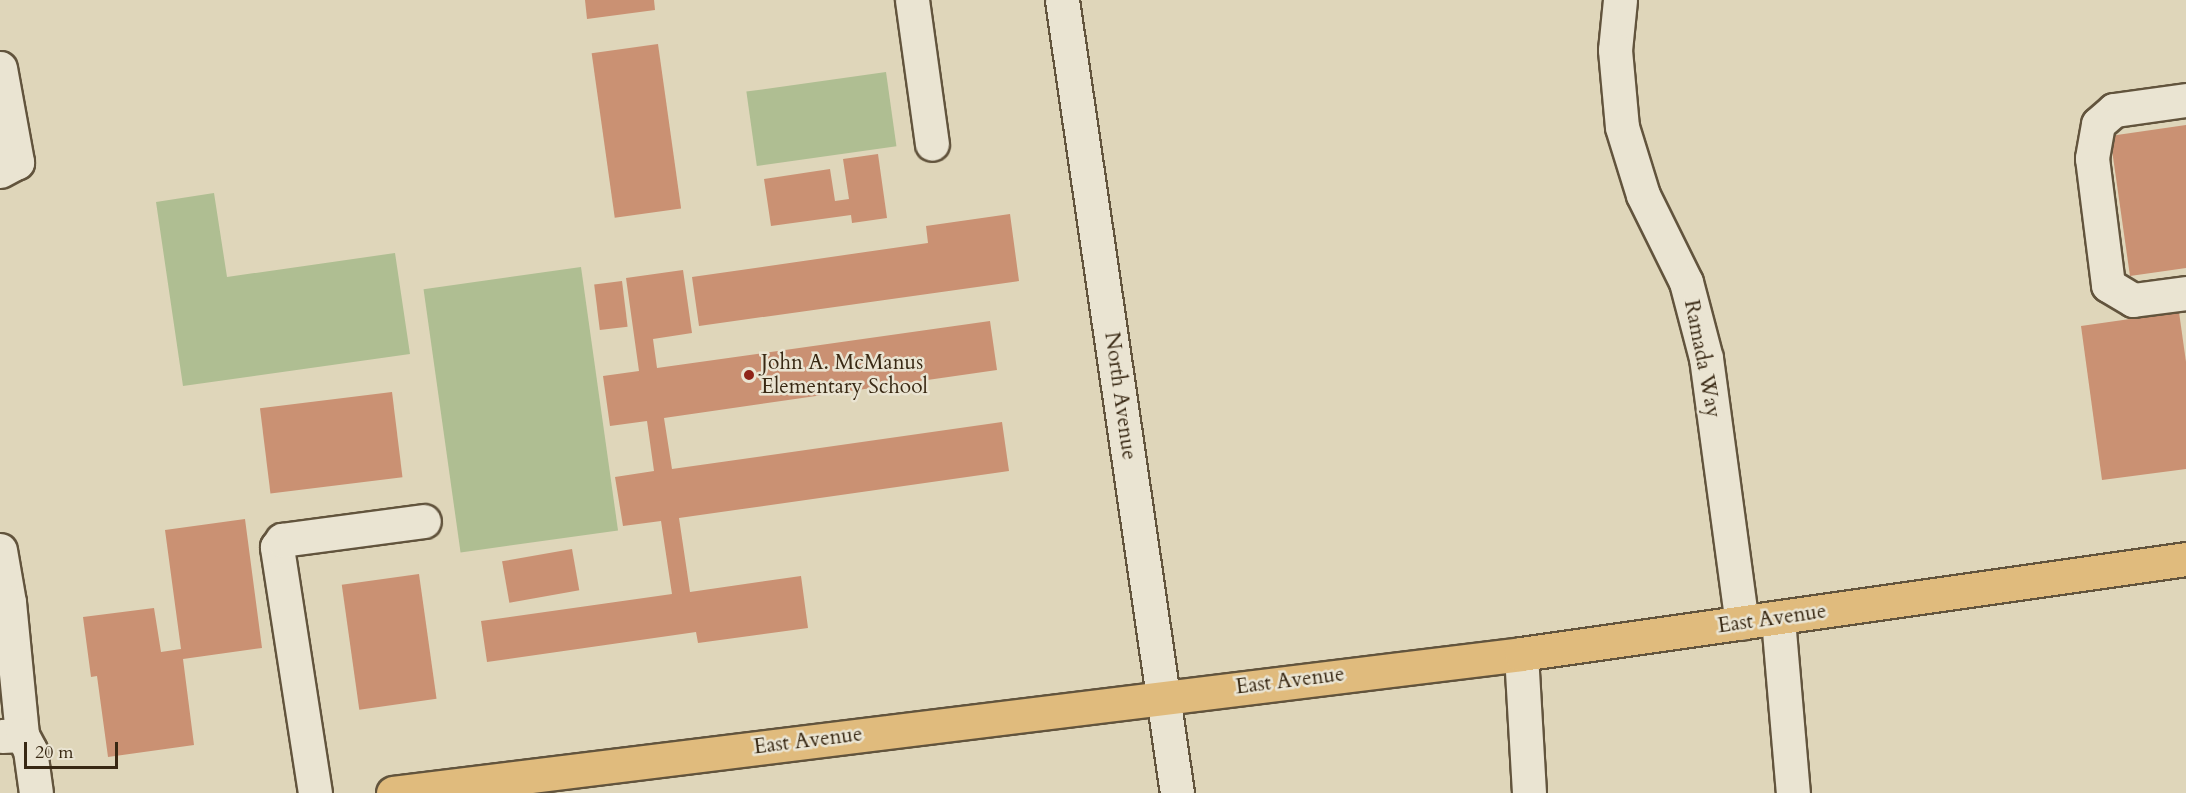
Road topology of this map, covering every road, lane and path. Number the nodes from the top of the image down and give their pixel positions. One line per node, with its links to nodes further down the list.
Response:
1 (912, 0): 6 (street)
2 (1062, 0): 15 (street, North Avenue)
3 (1620, 0): 13 (street, Ramada Way)
4 (0, 68): 7 (street)
5 (2186, 100): 8 (street)
6 (932, 144)
7 (0, 171)
8 (2186, 293)
9 (424, 521): 18 (street)
10 (0, 550): 16 (street)
11 (2186, 559): 12 (main road, East Avenue)
12 (1778, 619): 13 (main road, East Avenue); 22 (street)
13 (1742, 623): 14 (main road, East Avenue)
14 (1521, 654): 15 (main road, East Avenue); 21 (street)
15 (1164, 696): 19 (main road, East Avenue); 20 (street, North Avenue)
16 (11, 736): 17 (street)
17 (36, 793)
18 (315, 793)
19 (393, 793)
20 (1177, 793)
21 (1529, 793)
22 (1793, 793)

